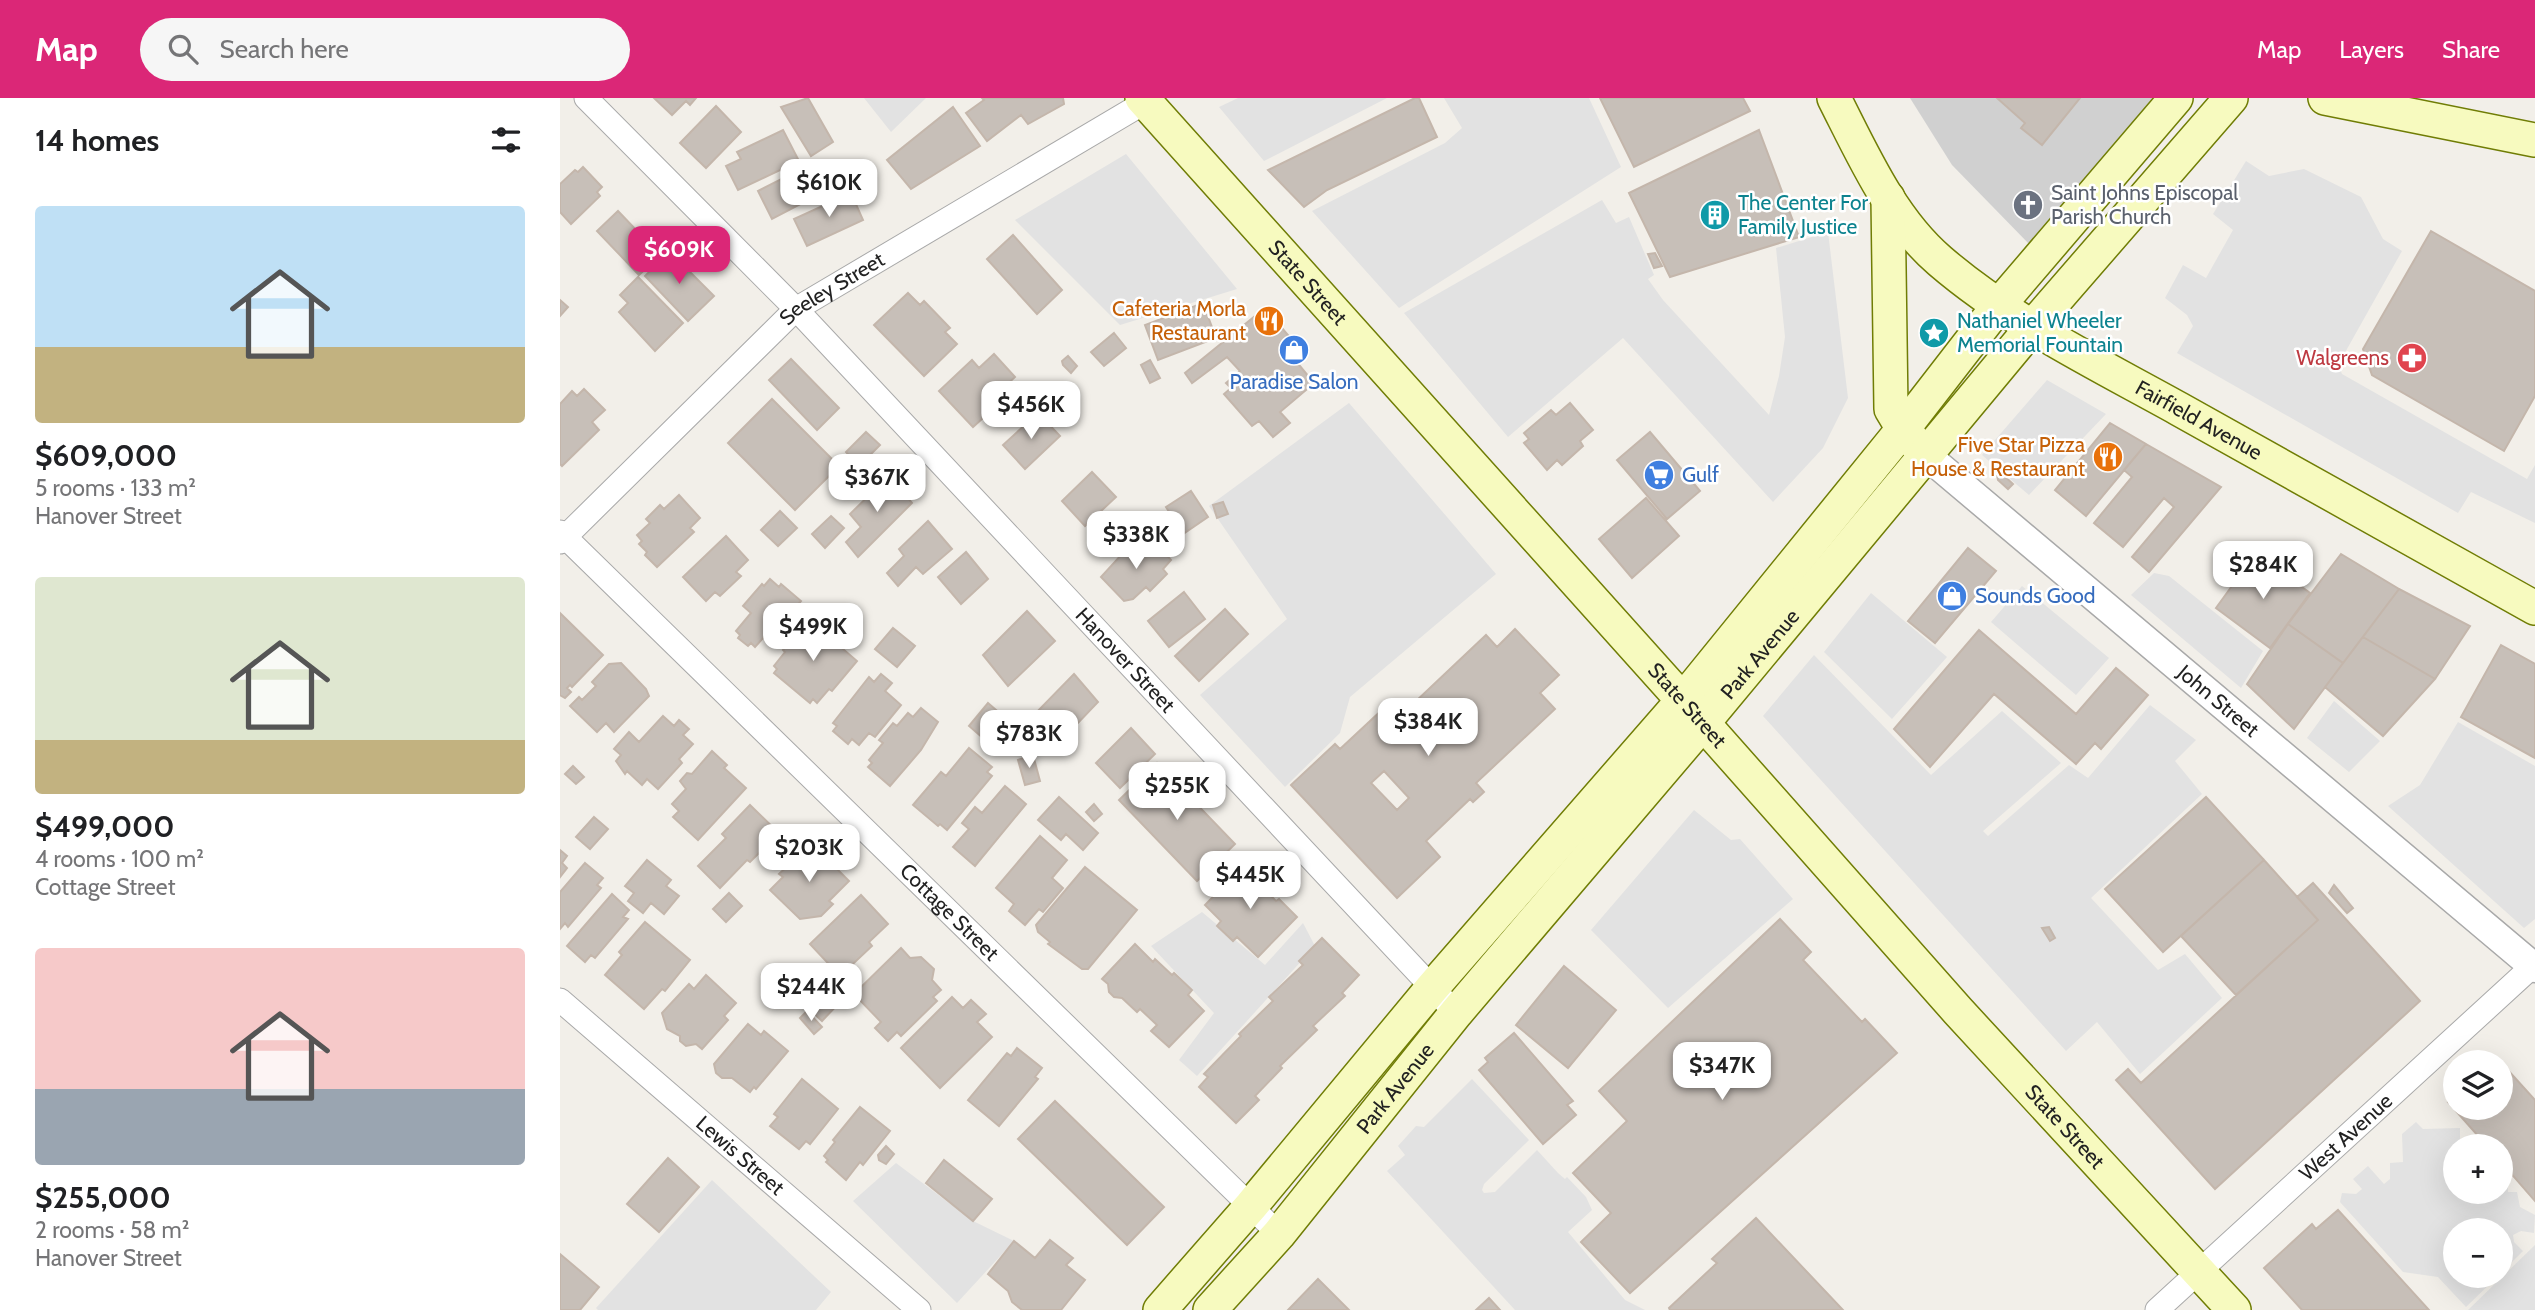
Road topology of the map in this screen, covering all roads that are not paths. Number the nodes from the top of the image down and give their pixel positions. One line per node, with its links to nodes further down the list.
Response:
1 (586, 98): 10 (street, Hanover Street)
2 (1834, 98): 8 (main road, Fairfield Avenue)
3 (2176, 98): 9 (main road, Park Avenue)
4 (2231, 98): 11 (main road, Park Avenue)
5 (2325, 98): 7 (main road)
6 (1146, 99): 10 (street, Seeley Street); 16 (main road, State Street)
7 (2535, 140)
8 (1888, 198): 9 (main road, Fairfield Avenue); 12 (main road, Fairfield Avenue)
9 (1999, 305): 11 (main road, Fairfield Avenue); 12 (main road, Park Avenue)
10 (796, 309): 14 (street, Seeley Street); 18 (street, Hanover Street)
11 (2033, 326): 13 (main road, Park Avenue); 15 (main road, Fairfield Avenue)
12 (1903, 429): 13 (main road, John Street); 16 (main road, Park Avenue)
13 (1926, 455): 16 (main road, Park Avenue); 17 (street, John Street)
14 (562, 537): 21 (street, Cottage Street)
15 (2535, 608)
16 (1693, 711): 18 (main road, Park Avenue); 20 (main road, Park Avenue); 23 (main road, State Street)
17 (2534, 966): 23 (street, West Avenue)
18 (1432, 988): 20 (street, Hanover Street); 21 (main road, Park Avenue)
19 (560, 1000): 24 (street, Lewis Street)
20 (1456, 1013): 22 (main road, Park Avenue)
21 (1251, 1206): 22 (street, Cottage Street); 25 (main road, Park Avenue)
22 (1279, 1234): 26 (main road, Park Avenue)
23 (2199, 1272): 27 (street, West Avenue); 28 (main road, State Street)
24 (919, 1310)
25 (1160, 1310)
26 (1210, 1310)
27 (2157, 1310)
28 (2234, 1310)

